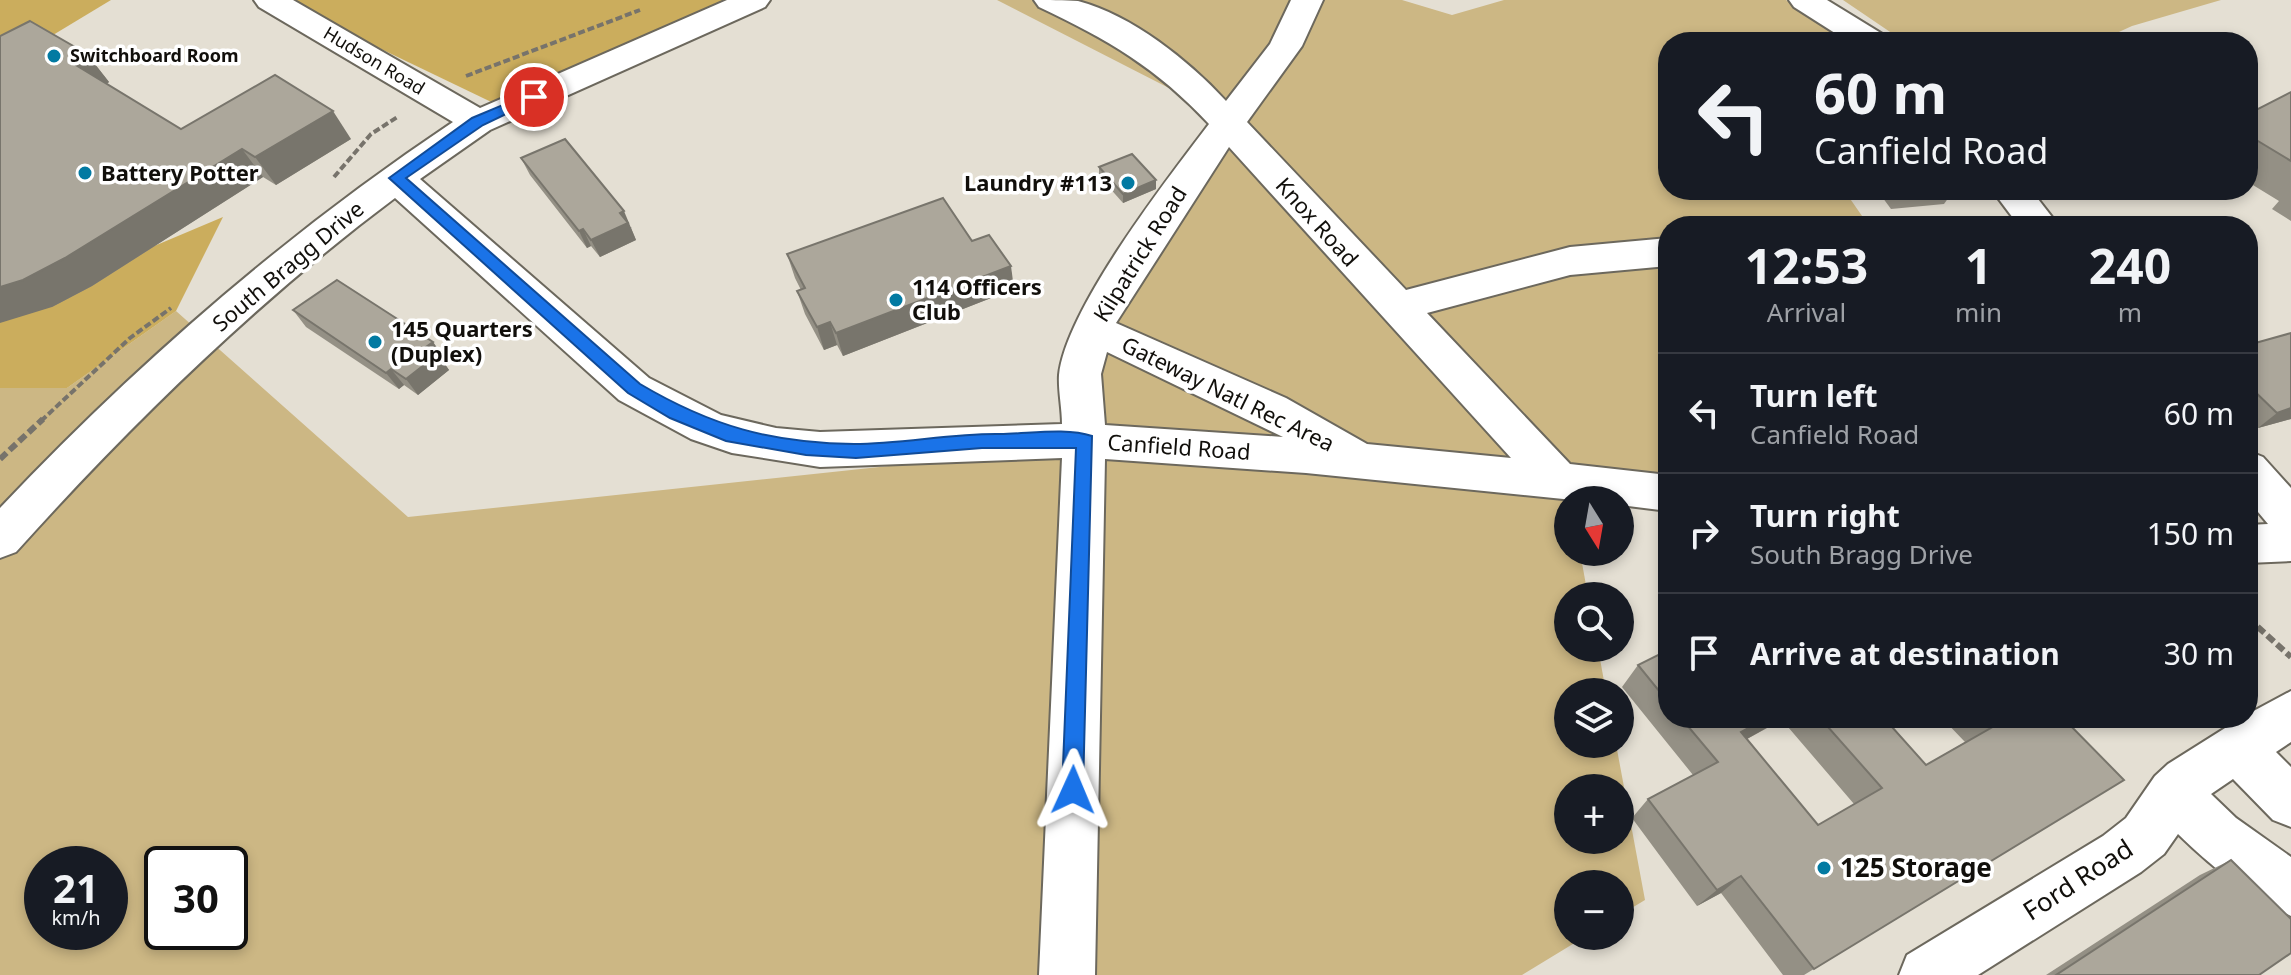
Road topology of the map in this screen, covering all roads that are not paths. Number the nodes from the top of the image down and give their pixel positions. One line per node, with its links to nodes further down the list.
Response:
1 (270, 0): 7 (street, Hudson Road)
2 (754, 0): 7 (street, South Bragg Drive)
3 (1050, 0): 8 (street, Knox Road)
4 (1307, 0): 8 (street, Kilpatrick Road)
5 (1805, 0): 6 (street)
6 (1856, 32)
7 (478, 122): 9 (street, South Bragg Drive)
8 (1228, 124): 11 (street, Knox Road); 12 (street, Kilpatrick Road)
9 (396, 178): 13 (street, Canfield Road); 19 (street, South Bragg Drive)
10 (1658, 253): 11 (street)
11 (1397, 308): 15 (street, Knox Road)
12 (1093, 329): 13 (street, Kilpatrick Road); 14 (street, Gateway Natl Rec Area)
13 (1085, 441): 14 (street, Canfield Road); 27 (street, Kilpatrick Road)
14 (1362, 460): 15 (street, Canfield Road)
15 (1558, 480): 17 (street, Canfield Road)
16 (2258, 481): 18 (street)
17 (1658, 492)
18 (2291, 520)
19 (0, 539)
20 (2291, 542): 21 (street)
21 (2258, 544)
22 (2291, 714): 23 (street, Ford Road)
23 (2238, 749): 24 (street, Ford Road); 25 (street)
24 (2173, 793): 26 (street); 28 (street, Ford Road)
25 (2291, 802)
26 (2291, 889)
27 (1067, 975)
28 (1927, 975)

